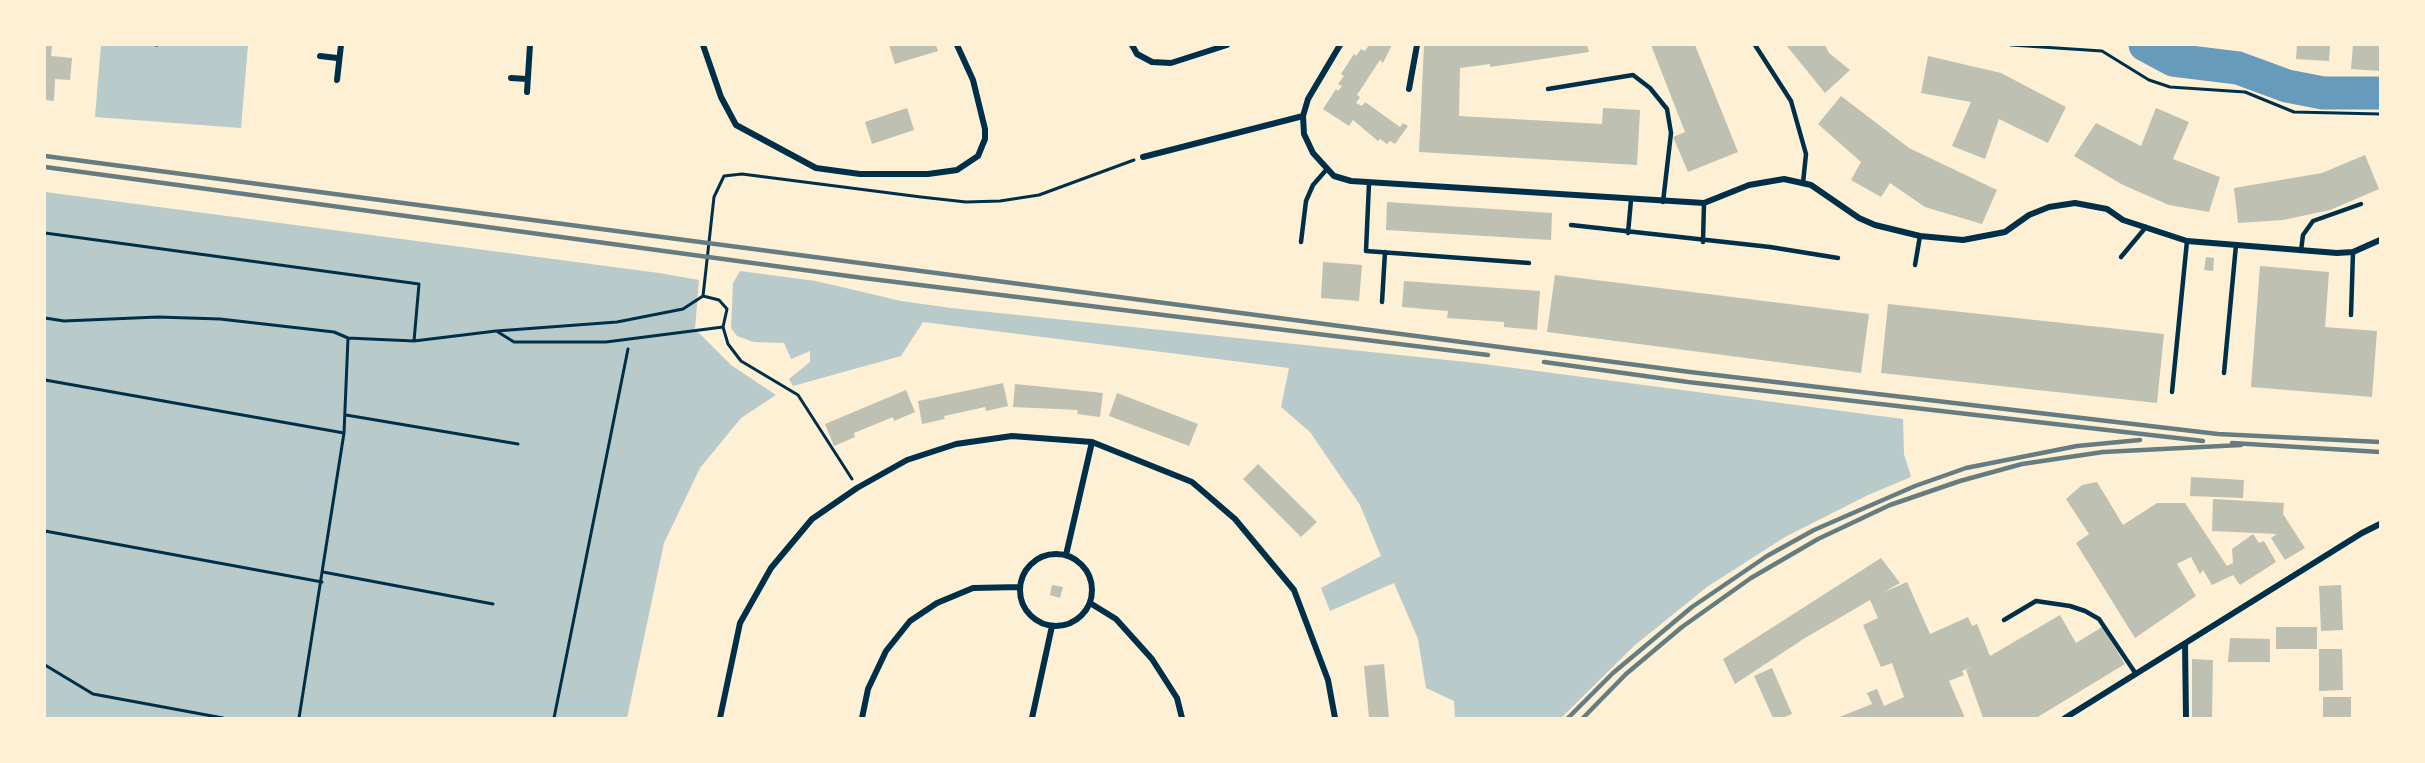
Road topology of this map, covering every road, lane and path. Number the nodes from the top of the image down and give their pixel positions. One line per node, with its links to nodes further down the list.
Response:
1 (341, 45): 12 (street)
2 (530, 45): 14 (street)
3 (704, 45): 4 (street)
4 (957, 45)
5 (1132, 45): 6 (street)
6 (1227, 45)
7 (1340, 45): 20 (street)
8 (1417, 45): 16 (street)
9 (1755, 45): 24 (lane)
10 (2011, 45): 19 (path)
11 (320, 56): 12 (street)
12 (338, 58): 15 (street)
13 (511, 78): 14 (street)
14 (527, 79): 18 (street)
15 (337, 80)
16 (1409, 89)
17 (1548, 89): 26 (lane)
18 (526, 92)
19 (2380, 114)
20 (1303, 116): 21 (street); 22 (street)
21 (1143, 157): 46 (path)
22 (1327, 169): 23 (street); 36 (lane)
23 (1369, 183): 25 (street); 40 (lane)
24 (1803, 183): 27 (street); 33 (street)
25 (1630, 200): 26 (street); 32 (lane)
26 (1664, 202): 27 (street)
27 (1704, 203): 37 (lane)
28 (2361, 204): 39 (lane)
29 (1571, 225): 32 (lane)
30 (2146, 227): 33 (street); 35 (street); 42 (lane)
31 (45, 233): 53 (path)
32 (1628, 233): 37 (lane)
33 (1920, 236): 45 (lane)
34 (2380, 240): 41 (street)
35 (2187, 241): 38 (street); 57 (lane)
36 (1301, 242)
37 (1702, 242): 43 (lane)
38 (2236, 245): 39 (street); 55 (lane)
39 (2301, 251): 41 (street)
40 (1385, 252): 44 (lane); 47 (lane)
41 (2353, 252): 48 (lane)
42 (2121, 256)
43 (1838, 258)
44 (1529, 263)
45 (1915, 265)
46 (704, 296): 50 (path); 51 (path)
47 (1382, 302)
48 (2351, 315)
49 (45, 318): 52 (path)
50 (723, 327): 51 (path); 62 (path)
51 (496, 331): 53 (path)
52 (348, 338): 53 (path); 58 (path)
53 (414, 342)
54 (628, 349): 79 (path)
55 (2224, 373)
56 (45, 380): 59 (path)
57 (2172, 392)
58 (345, 415): 59 (path); 61 (path)
59 (344, 432): 66 (path)
60 (1092, 442): 62 (street); 65 (street); 84 (street)
61 (518, 444)
62 (857, 488): 80 (street)
63 (2380, 524): 73 (street)
64 (45, 531): 67 (path)
65 (1066, 555): 68 (street); 69 (street)
66 (323, 572): 67 (path); 70 (path)
67 (322, 582): 78 (path)
68 (1020, 587): 72 (street); 81 (street)
69 (1090, 603): 72 (street); 83 (street)
70 (493, 604)
71 (2004, 620): 75 (lane)
72 (1052, 626): 82 (street)
73 (2185, 644): 75 (street); 87 (street)
74 (45, 665): 77 (path)
75 (2136, 674): 76 (street)
76 (2082, 708): 85 (street); 86 (street)
77 (223, 718)
78 (299, 718)
79 (554, 718)
80 (720, 718)
81 (862, 718)
82 (1032, 718)
83 (1182, 718)
84 (1335, 718)
85 (2065, 718)
86 (2082, 718)
87 (2186, 718)

